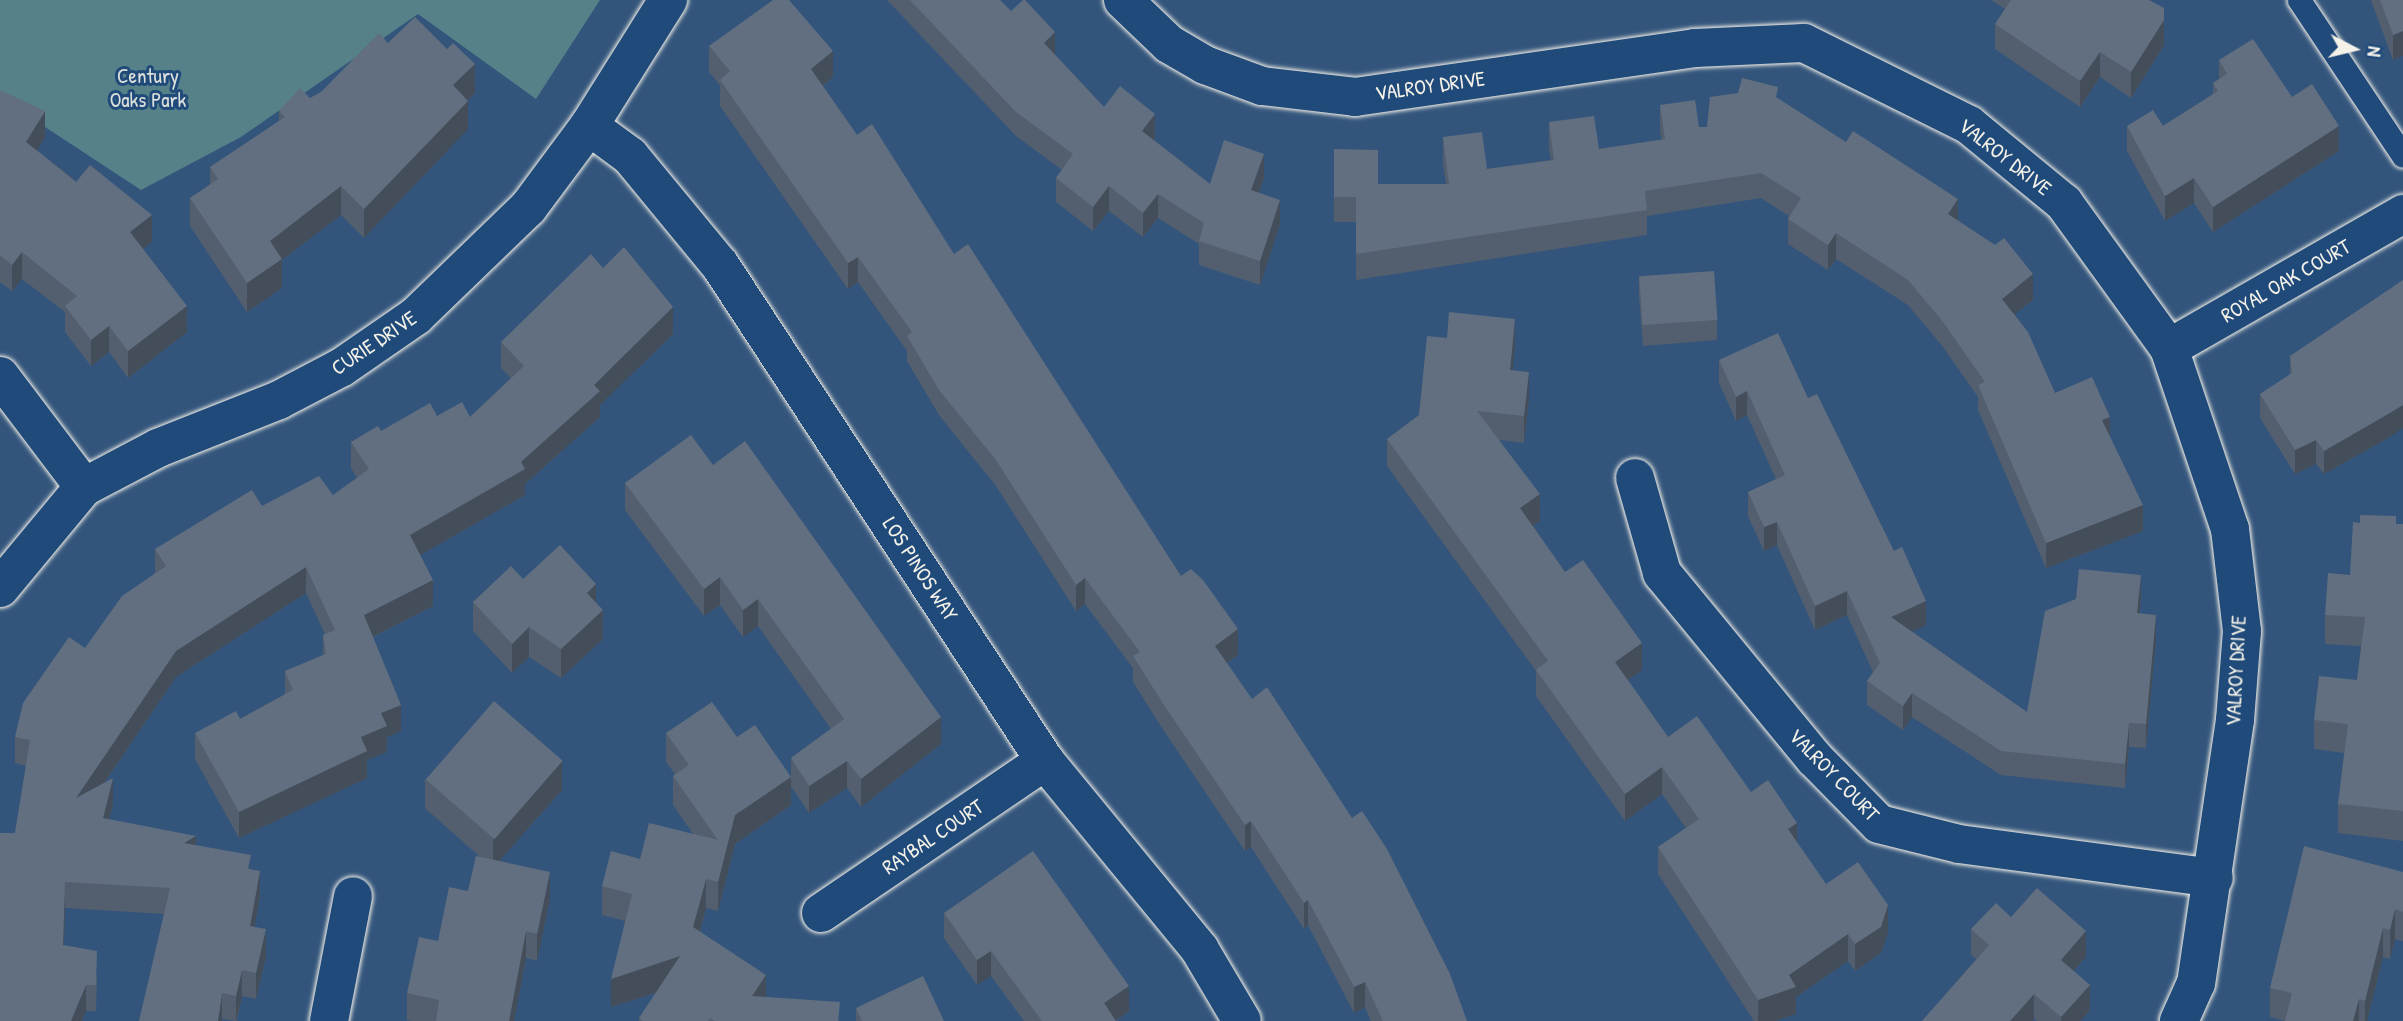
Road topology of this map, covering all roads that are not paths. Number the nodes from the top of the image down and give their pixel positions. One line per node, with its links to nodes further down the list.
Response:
1 (668, 0): 4 (street, CURIE DRIVE)
2 (1123, 0): 7 (street, VALROY DRIVE)
3 (2299, 0): 5 (lane)
4 (589, 126): 10 (street, CURIE DRIVE); 12 (street, LOS PINOS WAY)
5 (2403, 156)
6 (2403, 214): 7 (street, ROYAL OAK COURT)
7 (2169, 348): 13 (street, VALROY DRIVE)
8 (0, 376): 10 (street)
9 (1635, 478): 13 (street, VALROY COURT)
10 (84, 487): 11 (street, CURIE DRIVE)
11 (0, 588)
12 (1045, 761): 15 (street, RAYBAL COURT); 17 (street, LOS PINOS WAY)
13 (2214, 878): 18 (street, VALROY DRIVE)
14 (354, 896): 16 (street)
15 (821, 913)
16 (329, 1021)
17 (1242, 1021)
18 (2179, 1021)

